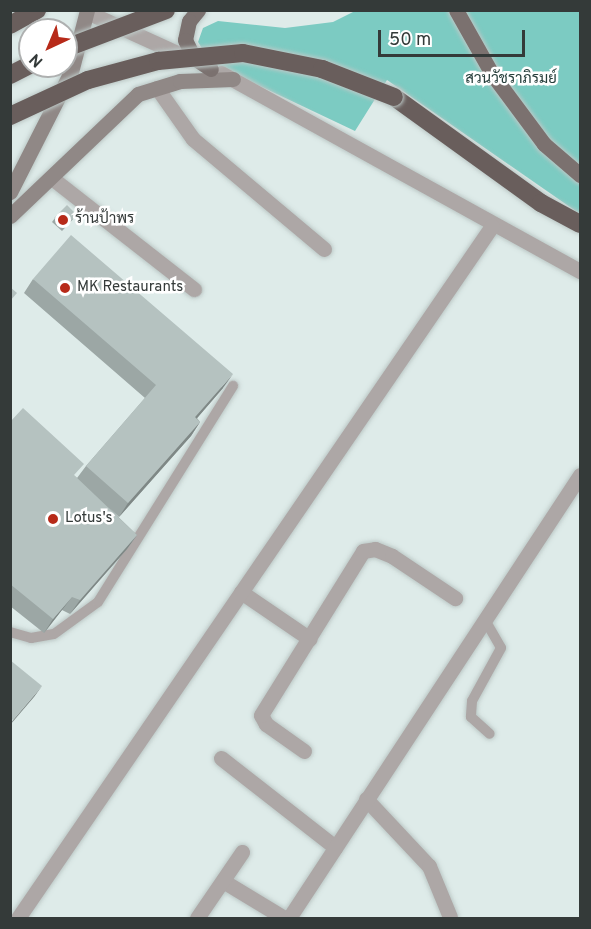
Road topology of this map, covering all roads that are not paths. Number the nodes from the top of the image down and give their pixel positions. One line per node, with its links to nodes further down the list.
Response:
1 (37, 10): 7 (highway)
2 (166, 10): 6 (highway, bridge)
3 (198, 10): 9 (main road)
4 (456, 10): 13 (main road)
5 (87, 11): 9 (street); 15 (main road)
6 (151, 13): 8 (highway, bridge)
7 (10, 25)
8 (78, 43)
9 (211, 69): 10 (street)
10 (233, 79): 11 (main road); 18 (street)
11 (157, 88): 14 (main road); 19 (street)
12 (10, 116): 17 (highway, bridge)
13 (580, 175)
14 (53, 179): 16 (main road); 21 (street)
15 (10, 192)
16 (10, 216)
17 (580, 224)
18 (492, 226): 20 (street); 24 (street)
19 (324, 249)
20 (580, 271)
21 (194, 289)
22 (233, 386): 27 (lane)
23 (580, 475): 26 (street)
24 (241, 592): 28 (street); 36 (street)
25 (455, 598): 28 (street)
26 (485, 620): 29 (lane); 32 (street)
27 (10, 632)
28 (310, 639): 30 (street)
29 (490, 734)
30 (304, 750)
31 (221, 758): 33 (street)
32 (366, 799): 33 (street); 40 (street)
33 (335, 847): 39 (street)
34 (242, 852): 35 (street)
35 (223, 881): 37 (street); 38 (street)
36 (18, 918)
37 (197, 918)
38 (284, 918)
39 (289, 918)
40 (450, 918)

